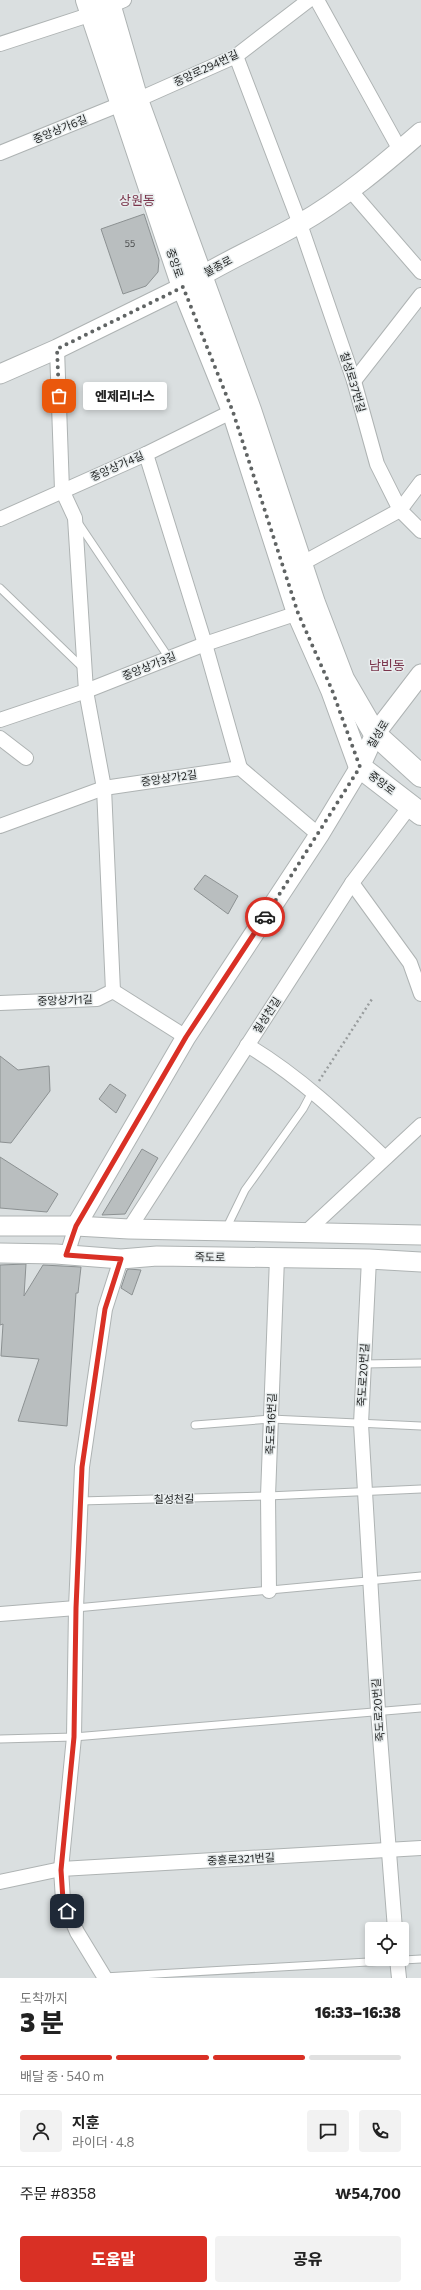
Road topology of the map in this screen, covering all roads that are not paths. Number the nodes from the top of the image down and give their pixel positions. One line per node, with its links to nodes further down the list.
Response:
1 (309, 0): 5 (street, 중앙로294번길)
2 (317, 0): 8 (street)
3 (104, 4): 4 (street); 6 (main road, 중앙로)
4 (0, 44)
5 (236, 56): 6 (street, 중앙로294번길); 11 (street, 칠성로37번길)
6 (129, 102): 9 (street, 중앙상가6길); 13 (main road, 중앙로); 14 (main road, 중앙로)
7 (421, 132): 8 (street, 불종로)
8 (400, 150): 10 (street, 불종로)
9 (0, 153)
10 (350, 190): 11 (street, 불종로); 12 (street)
11 (300, 224): 13 (street, 불종로); 18 (street, 칠성로37번길)
12 (421, 272)
13 (202, 275): 14 (street, 불종로); 27 (main road, 중앙로)
14 (183, 287): 16 (street, 불종로); 19 (main road, 중앙로)
15 (421, 295): 18 (street)
16 (57, 349): 17 (street, 불종로); 22 (street)
17 (0, 374)
18 (354, 381): 23 (street, 칠성로37번길)
19 (233, 412): 20 (street, 중앙상가4길); 29 (main road, 중앙로)
20 (146, 454): 22 (street, 중앙상가4길); 30 (street)
21 (421, 482): 23 (street)
22 (62, 490): 24 (street); 25 (street, 중앙상가4길)
23 (400, 510): 26 (street, 칠성로37번길); 27 (street)
24 (75, 518): 31 (lane); 32 (street)
25 (0, 519)
26 (421, 531)
27 (301, 564): 36 (main road, 중앙로)
28 (0, 588): 32 (lane)
29 (298, 613): 30 (street, 중앙상가3길); 39 (main road, 중앙로)
30 (206, 644): 31 (street, 중앙상가3길); 40 (street)
31 (169, 658): 34 (street, 중앙상가3길)
32 (84, 670): 34 (street)
33 (421, 674): 36 (street, 칠성로)
34 (86, 691): 35 (street, 중앙상가3길); 42 (street)
35 (0, 720)
36 (375, 734): 39 (street, 칠성로); 41 (main road, 중앙로)
37 (0, 738): 38 (street)
38 (26, 758)
39 (360, 767): 43 (main road, 중앙로); 45 (street, 칠성로)
40 (240, 768): 42 (street, 중앙상가2길); 45 (street)
41 (421, 776)
42 (104, 788): 44 (street, 중앙상가2길); 48 (street)
43 (416, 810): 46 (street, 칠성천길)
44 (0, 826)
45 (319, 836): 50 (street, 칠성로)
46 (352, 883): 47 (street); 51 (street, 칠성천길)
47 (420, 990)
48 (113, 991): 49 (street, 중앙상가1길); 50 (street)
49 (0, 1003)
50 (186, 1037): 56 (street, 칠성로)
51 (248, 1045): 52 (street); 57 (street, 칠성천길)
52 (312, 1092): 54 (street); 58 (lane)
53 (421, 1125): 54 (street)
54 (385, 1158): 59 (street)
55 (0, 1226): 56 (street)
56 (76, 1226): 57 (street); 62 (street)
57 (129, 1229): 58 (street)
58 (225, 1231): 59 (street)
59 (305, 1233): 60 (street)
60 (421, 1235)
61 (0, 1253): 62 (street, 죽도로)
62 (66, 1255): 64 (street, 죽도로)
63 (278, 1258): 64 (street, 죽도로); 65 (street, 죽도로); 69 (street, 죽도로16번길)
64 (121, 1259): 76 (street)
65 (369, 1259): 66 (street, 죽도로); 68 (street, 죽도로20번길)
66 (421, 1262)
67 (421, 1363): 68 (lane)
68 (364, 1364): 70 (street, 죽도로20번길)
69 (271, 1419): 70 (lane); 71 (lane); 75 (street, 죽도로16번길)
70 (361, 1424): 72 (lane); 74 (street, 죽도로20번길)
71 (195, 1425)
72 (421, 1426)
73 (421, 1489): 74 (lane)
74 (364, 1491): 75 (lane); 78 (street, 죽도로20번길)
75 (268, 1496): 76 (lane, 칠성천길); 79 (street, 죽도로16번길)
76 (80, 1501): 80 (street)
77 (421, 1576): 78 (lane)
78 (371, 1582): 79 (lane); 83 (street, 죽도로20번길)
79 (269, 1591): 80 (lane)
80 (76, 1608): 81 (street); 84 (street)
81 (0, 1614)
82 (421, 1708): 83 (lane)
83 (378, 1711): 84 (lane); 87 (street, 죽도로20번길)
84 (74, 1737): 85 (lane); 88 (street)
85 (0, 1739)
86 (421, 1848): 87 (street, 중흥로321번길)
87 (388, 1850): 88 (street, 중흥로321번길); 90 (street, 죽도로20번길)
88 (61, 1870): 89 (street, 중흥로321번길); 96 (street)
89 (0, 1882)
90 (394, 1922)
91 (421, 1959): 92 (lane)
92 (409, 1960)
93 (365, 1963): 95 (lane)
94 (398, 1966): 97 (street)
95 (227, 1974): 96 (lane)
96 (105, 1978)
97 (399, 1978)

